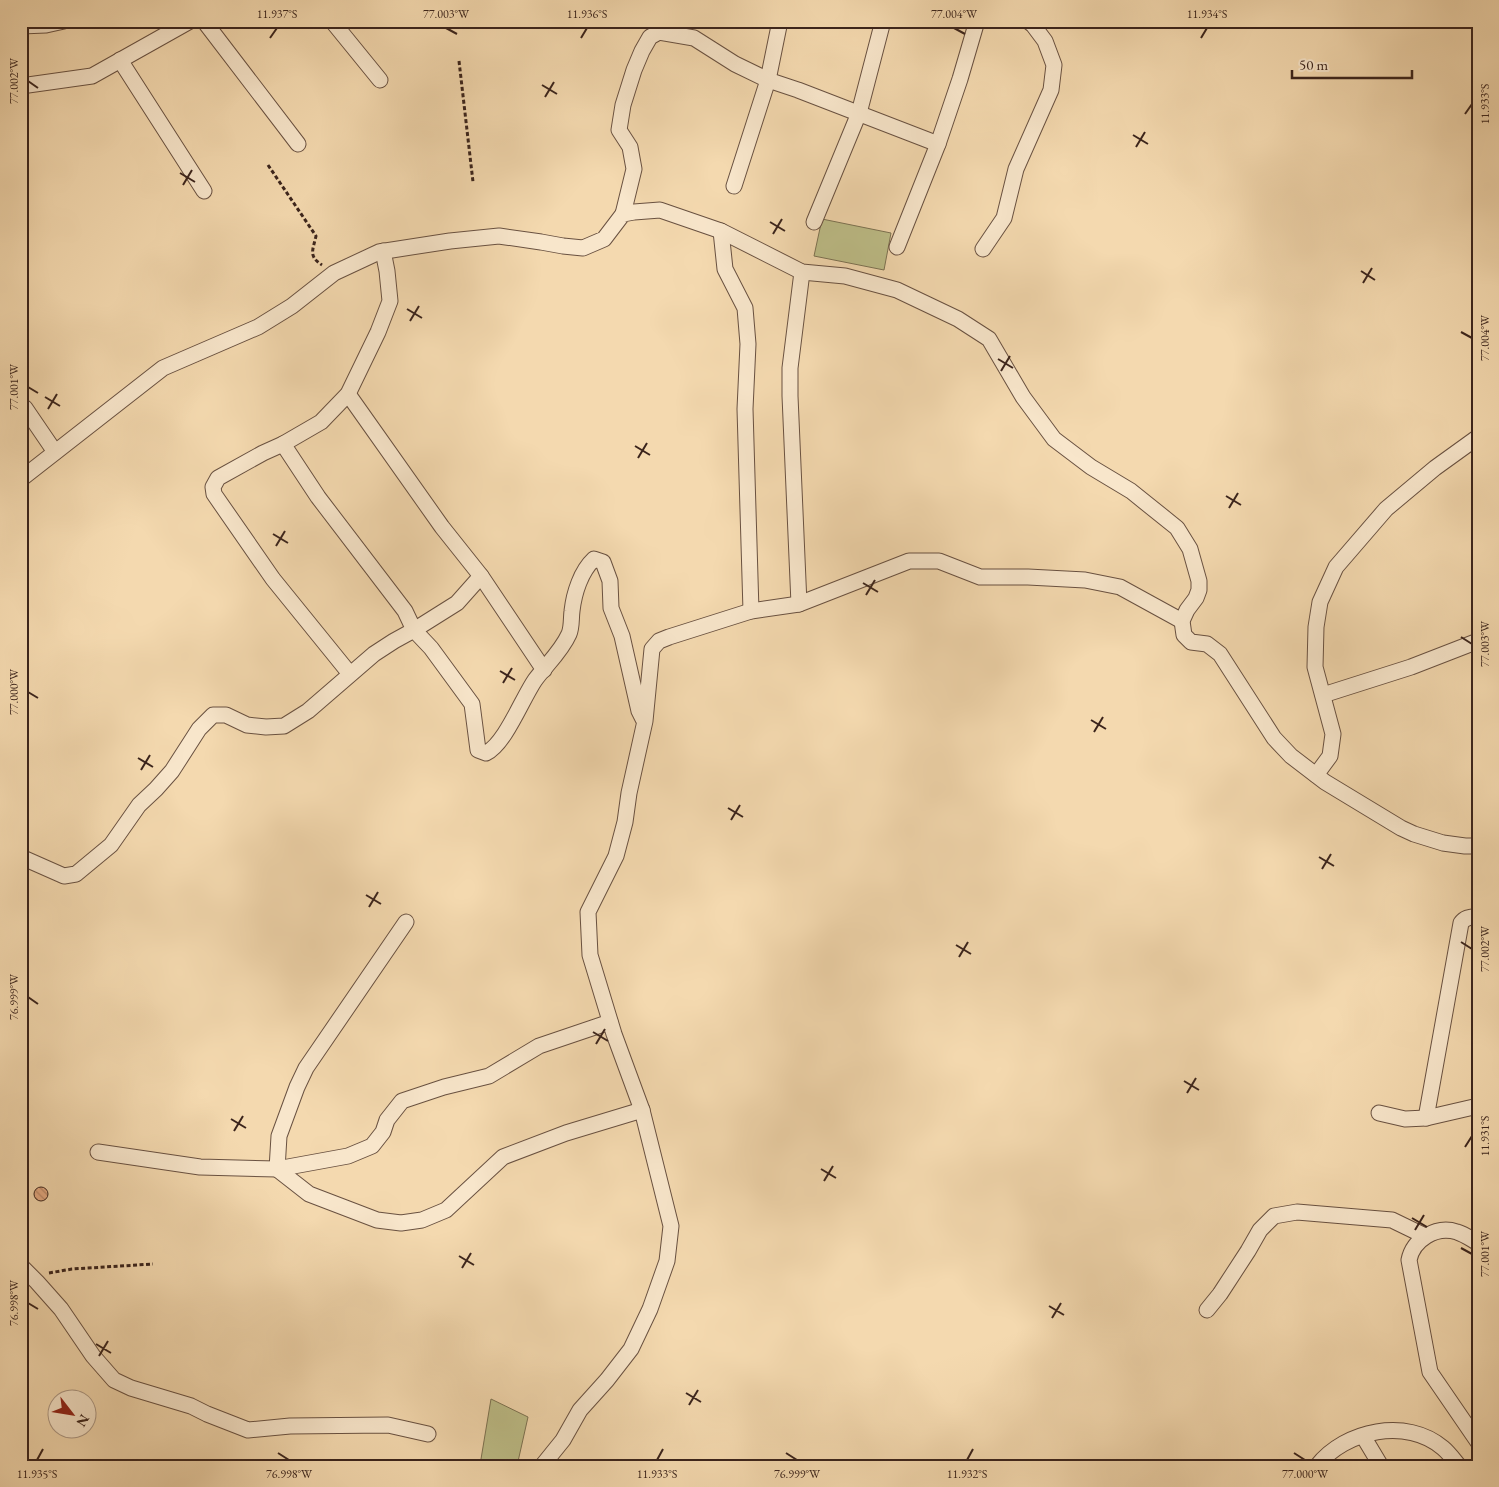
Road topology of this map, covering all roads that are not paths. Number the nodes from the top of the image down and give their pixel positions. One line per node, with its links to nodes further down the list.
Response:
1 (64, 21): 9 (street)
2 (190, 21): 10 (street)
3 (204, 21): 15 (street)
4 (332, 21): 11 (street)
5 (780, 21): 12 (street)
6 (883, 21): 14 (street)
7 (977, 21): 16 (street)
8 (1028, 21): 23 (street)
9 (21, 26)
10 (120, 60): 13 (street); 18 (street)
11 (380, 80)
12 (768, 80): 14 (street); 17 (street); 19 (street)
13 (21, 86)
14 (859, 113): 16 (street); 20 (street)
15 (298, 144)
16 (938, 144): 22 (street)
17 (734, 186)
18 (204, 191)
19 (623, 214): 21 (street); 24 (street)
20 (814, 222)
21 (721, 231): 25 (street); 34 (street)
22 (896, 247)
23 (983, 249)
24 (382, 251): 26 (street); 30 (street)
25 (802, 272): 33 (street); 35 (street)
26 (348, 394): 29 (street); 32 (street)
27 (21, 405): 30 (street)
28 (1478, 436): 40 (street)
29 (284, 444): 36 (street); 39 (street)
30 (55, 452): 31 (street)
31 (21, 479)
32 (481, 576): 36 (street); 38 (street)
33 (799, 604): 34 (street); 35 (street)
34 (751, 611): 41 (street)
35 (1182, 621): 42 (street)
36 (414, 630): 38 (street); 39 (street)
37 (1478, 641): 40 (street)
38 (544, 670): 41 (street)
39 (350, 674): 44 (street)
40 (1323, 695): 42 (street)
41 (645, 721): 47 (street)
42 (1316, 775): 43 (street)
43 (1478, 846)
44 (21, 857)
45 (1478, 916): 51 (street)
46 (406, 922): 53 (street)
47 (610, 1022): 49 (street); 53 (street)
48 (1478, 1106): 51 (street)
49 (642, 1110): 53 (street); 61 (street)
50 (1380, 1112): 51 (street)
51 (1426, 1118)
52 (98, 1152): 53 (street)
53 (277, 1169)
54 (1425, 1236): 55 (street); 57 (street); 60 (street)
55 (1478, 1243)
56 (21, 1266): 58 (street)
57 (1207, 1310)
58 (428, 1434)
59 (1363, 1436): 62 (street); 63 (street); 64 (street)
60 (1477, 1441)
61 (542, 1466)
62 (1317, 1466)
63 (1381, 1466)
64 (1459, 1466)

